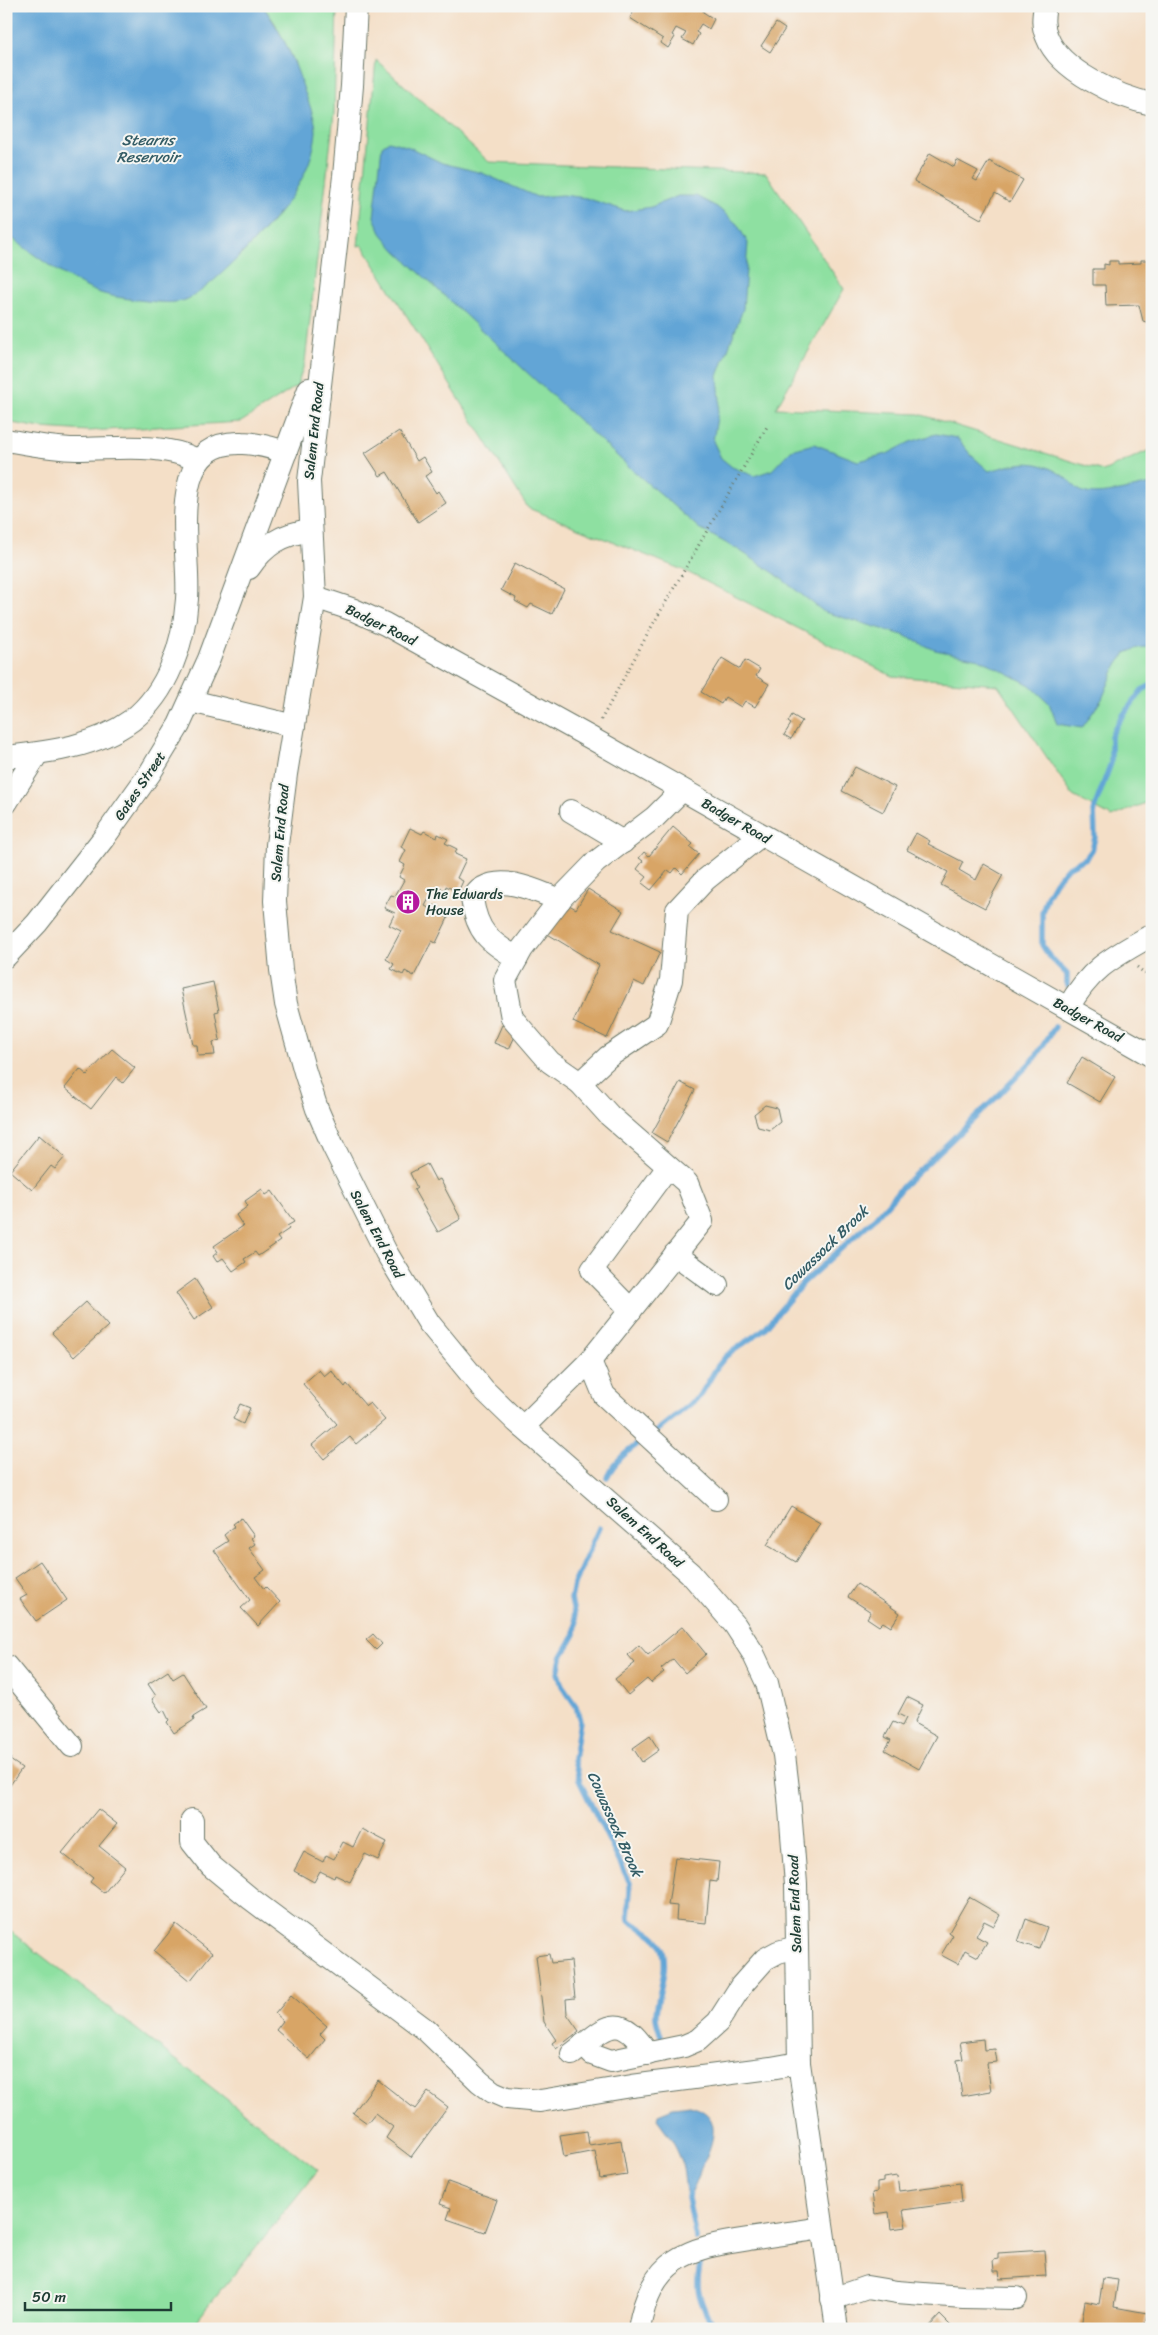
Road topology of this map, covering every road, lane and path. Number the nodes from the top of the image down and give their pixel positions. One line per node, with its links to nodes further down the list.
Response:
1 (356, 6): 4 (street, Salem End Road)
2 (1045, 6): 3 (street)
3 (1152, 104)
4 (323, 353): 7 (street, Gates Street); 9 (street, Salem End Road)
5 (768, 425): 14 (path)
6 (6, 440): 8 (street)
7 (286, 452): 8 (street); 10 (street, Gates Street)
8 (198, 460): 15 (street)
9 (311, 530): 10 (street, Gates Street); 11 (street, Salem End Road)
10 (234, 592): 12 (street, Gates Street)
11 (314, 597): 13 (street, Salem End Road); 14 (street, Badger Road)
12 (191, 701): 13 (street); 24 (street, Gates Street)
13 (294, 726): 34 (street, Salem End Road)
14 (591, 738): 17 (street, Badger Road)
15 (37, 754): 16 (street); 18 (street)
16 (6, 757)
17 (682, 790): 20 (street, Badger Road); 21 (street)
18 (6, 803)
19 (571, 811): 21 (street)
20 (761, 835): 26 (street, Badger Road); 28 (street)
21 (623, 842): 22 (street)
22 (560, 900): 25 (street); 25 (street)
23 (1152, 935): 26 (street)
24 (6, 956)
25 (517, 958): 28 (street)
26 (1068, 1008): 27 (street, Badger Road)
27 (1152, 1056)
28 (580, 1084): 29 (street)
29 (668, 1167): 30 (street); 32 (street)
30 (675, 1254): 31 (street); 32 (street)
31 (717, 1285)
32 (631, 1310): 33 (street)
33 (590, 1361): 34 (street); 35 (street)
34 (524, 1427): 39 (street, Salem End Road)
35 (716, 1499)
36 (6, 1666): 37 (street)
37 (72, 1746)
38 (192, 1820): 41 (street)
39 (797, 1946): 40 (street); 41 (street, Salem End Road)
40 (648, 2054): 40 (street)
41 (799, 2063): 42 (street, Salem End Road)
42 (822, 2228): 44 (street, Salem End Road); 45 (street)
43 (1016, 2298): 44 (street)
44 (832, 2299): 46 (street, Salem End Road)
45 (639, 2329)
46 (837, 2329)

